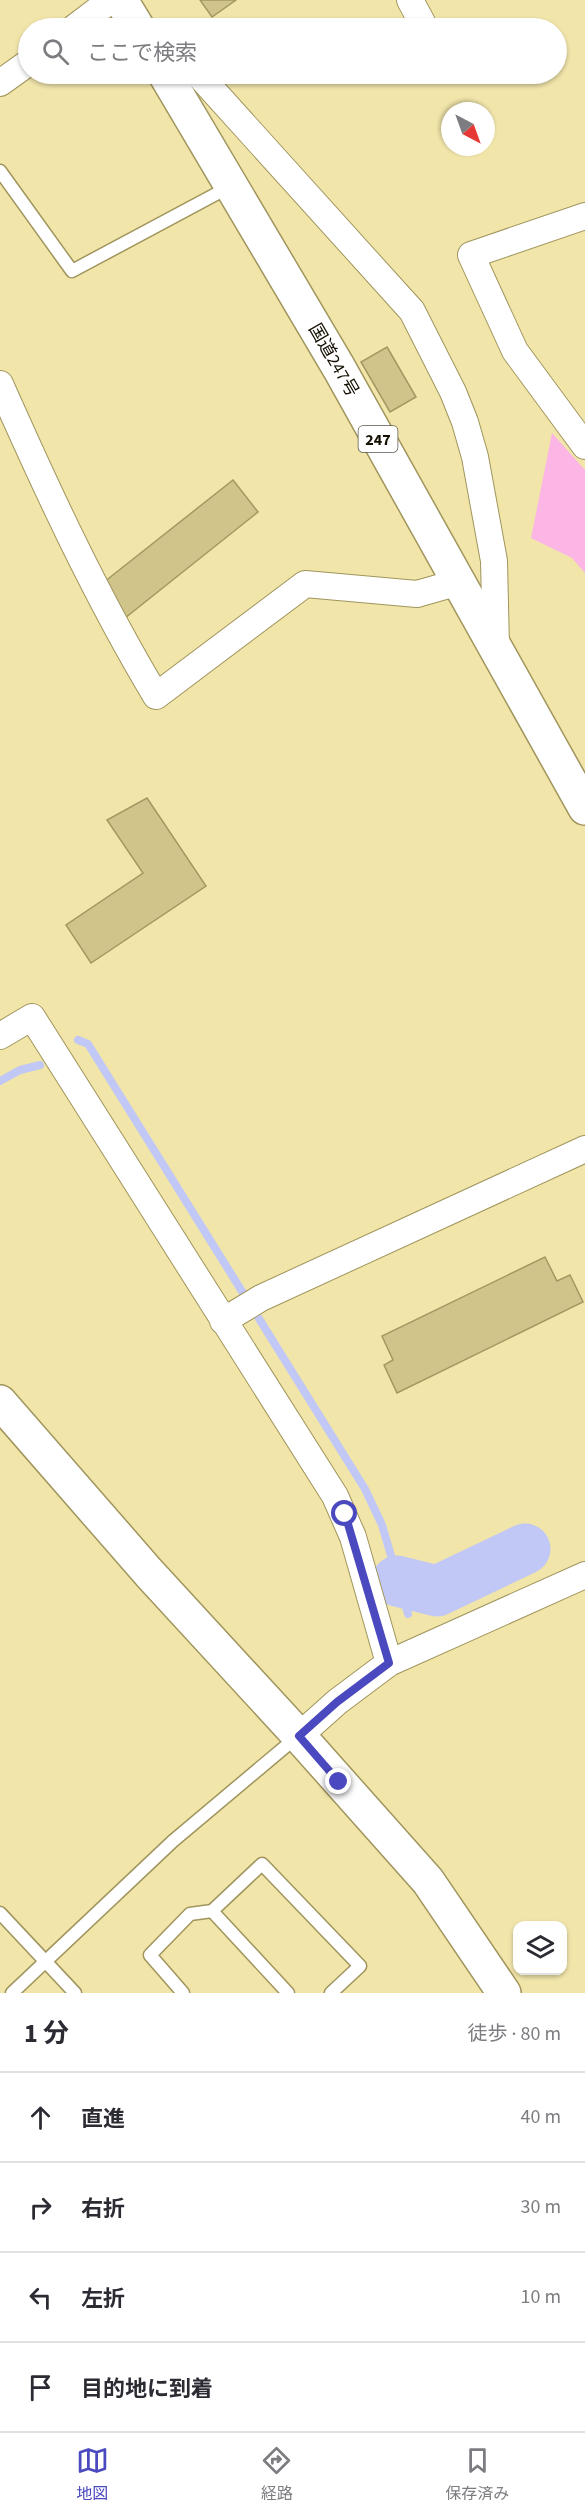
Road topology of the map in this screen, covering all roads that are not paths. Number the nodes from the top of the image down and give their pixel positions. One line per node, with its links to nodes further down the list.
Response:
1 (111, 0): 4 (street)
2 (121, 0): 5 (main road)
3 (410, 0): 6 (street)
4 (87, 18)
5 (132, 18)
6 (419, 18)
7 (18, 70): 8 (street)
8 (0, 83)
9 (185, 84): 12 (main road, 国道247号 / 247)
10 (189, 84): 17 (street)
11 (0, 171): 12 (lane)
12 (232, 185): 16 (main road, 国道247号 / 247)
13 (585, 216): 15 (street)
14 (0, 384): 16 (street)
15 (585, 446)
16 (459, 582): 17 (main road, 国道247号 / 247)
17 (496, 649): 18 (main road, 国道247号 / 247)
18 (585, 808)
19 (0, 1036): 21 (street)
20 (585, 1149): 21 (street)
21 (230, 1317): 24 (street)
22 (0, 1402): 25 (main road)
23 (585, 1575): 24 (street)
24 (389, 1663): 25 (street)
25 (299, 1736): 28 (lane); 34 (main road)
26 (212, 1911): 31 (lane); 32 (lane); 33 (lane)
27 (0, 1913): 28 (lane)
28 (46, 1961): 29 (lane); 30 (lane)
29 (12, 1993)
30 (75, 1993)
31 (183, 1993)
32 (288, 1993)
33 (331, 1993)
34 (504, 1993)

